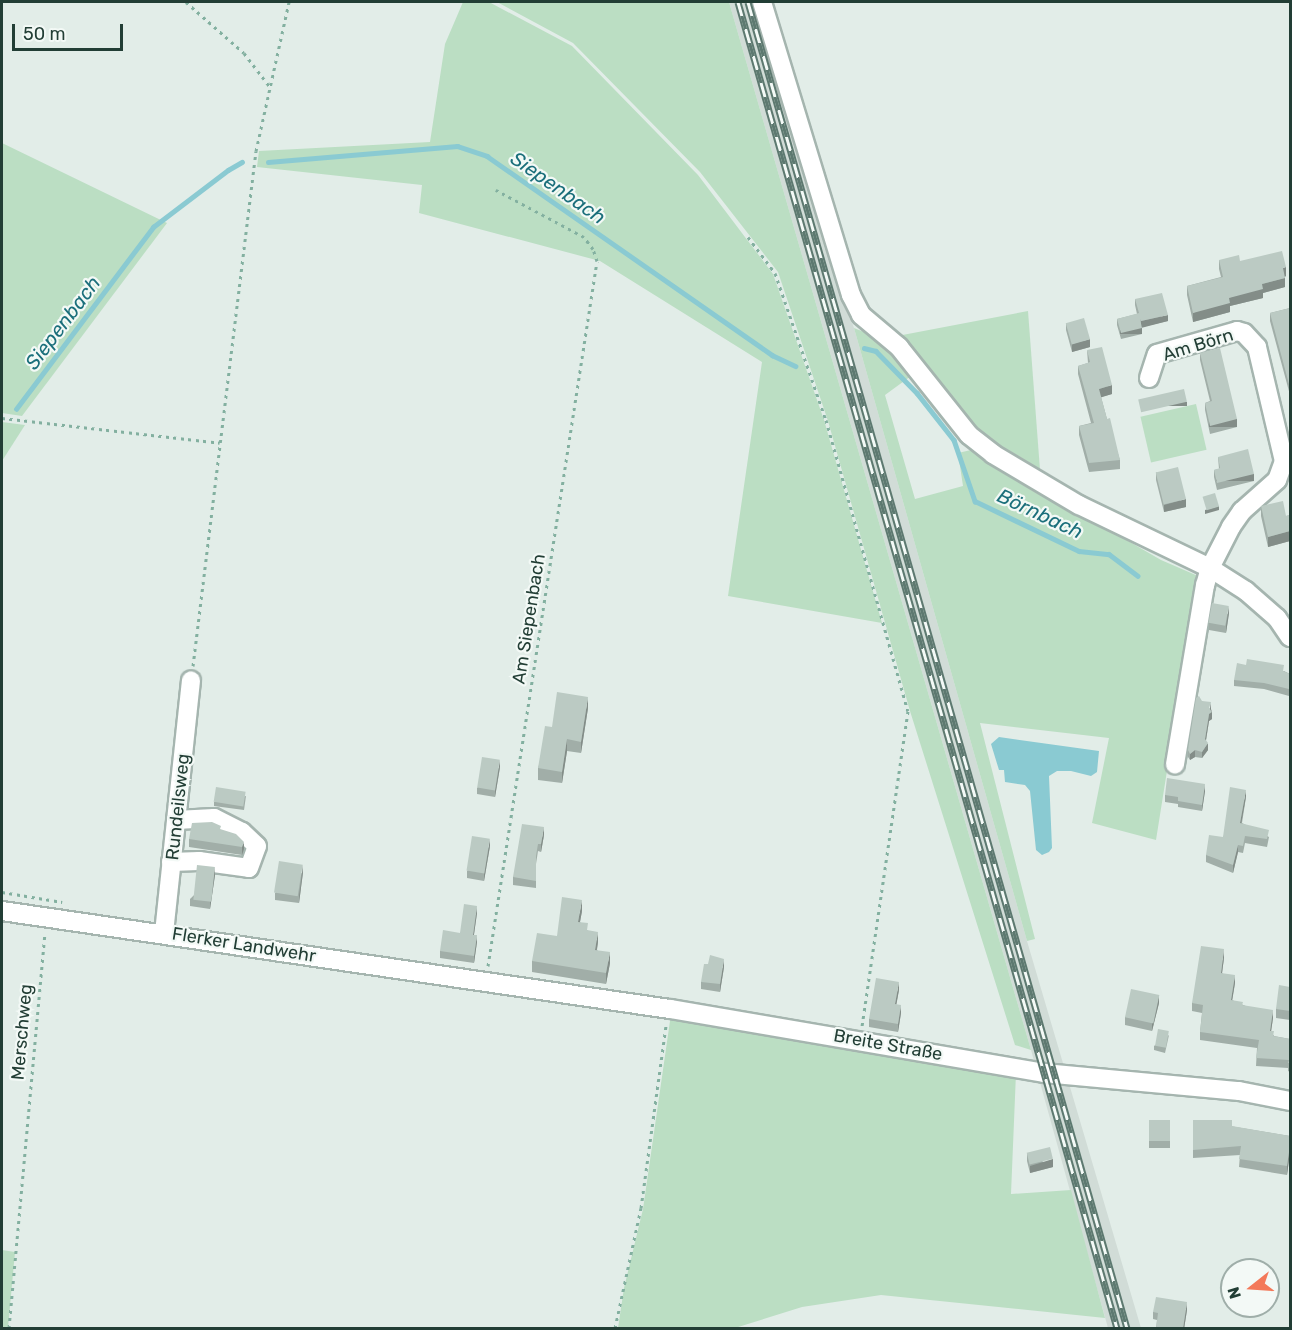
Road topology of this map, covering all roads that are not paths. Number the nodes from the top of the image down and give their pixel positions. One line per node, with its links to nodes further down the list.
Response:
1 (762, 2): 3 (street)
2 (1149, 378): 3 (street, Am Börn)
3 (1210, 568): 4 (street); 6 (street, Am Börn)
4 (1290, 637)
5 (192, 680): 7 (street, Rundeilsweg)
6 (1175, 765)
7 (181, 820): 8 (street, Rundeilsweg); 8 (street)
8 (177, 862): 10 (street, Rundeilsweg)
9 (2, 911): 10 (street, Flerker Landwehr)
10 (164, 933): 11 (street, Flerker Landwehr)
11 (486, 982): 12 (street, Breite Straße)
12 (1290, 1101)

